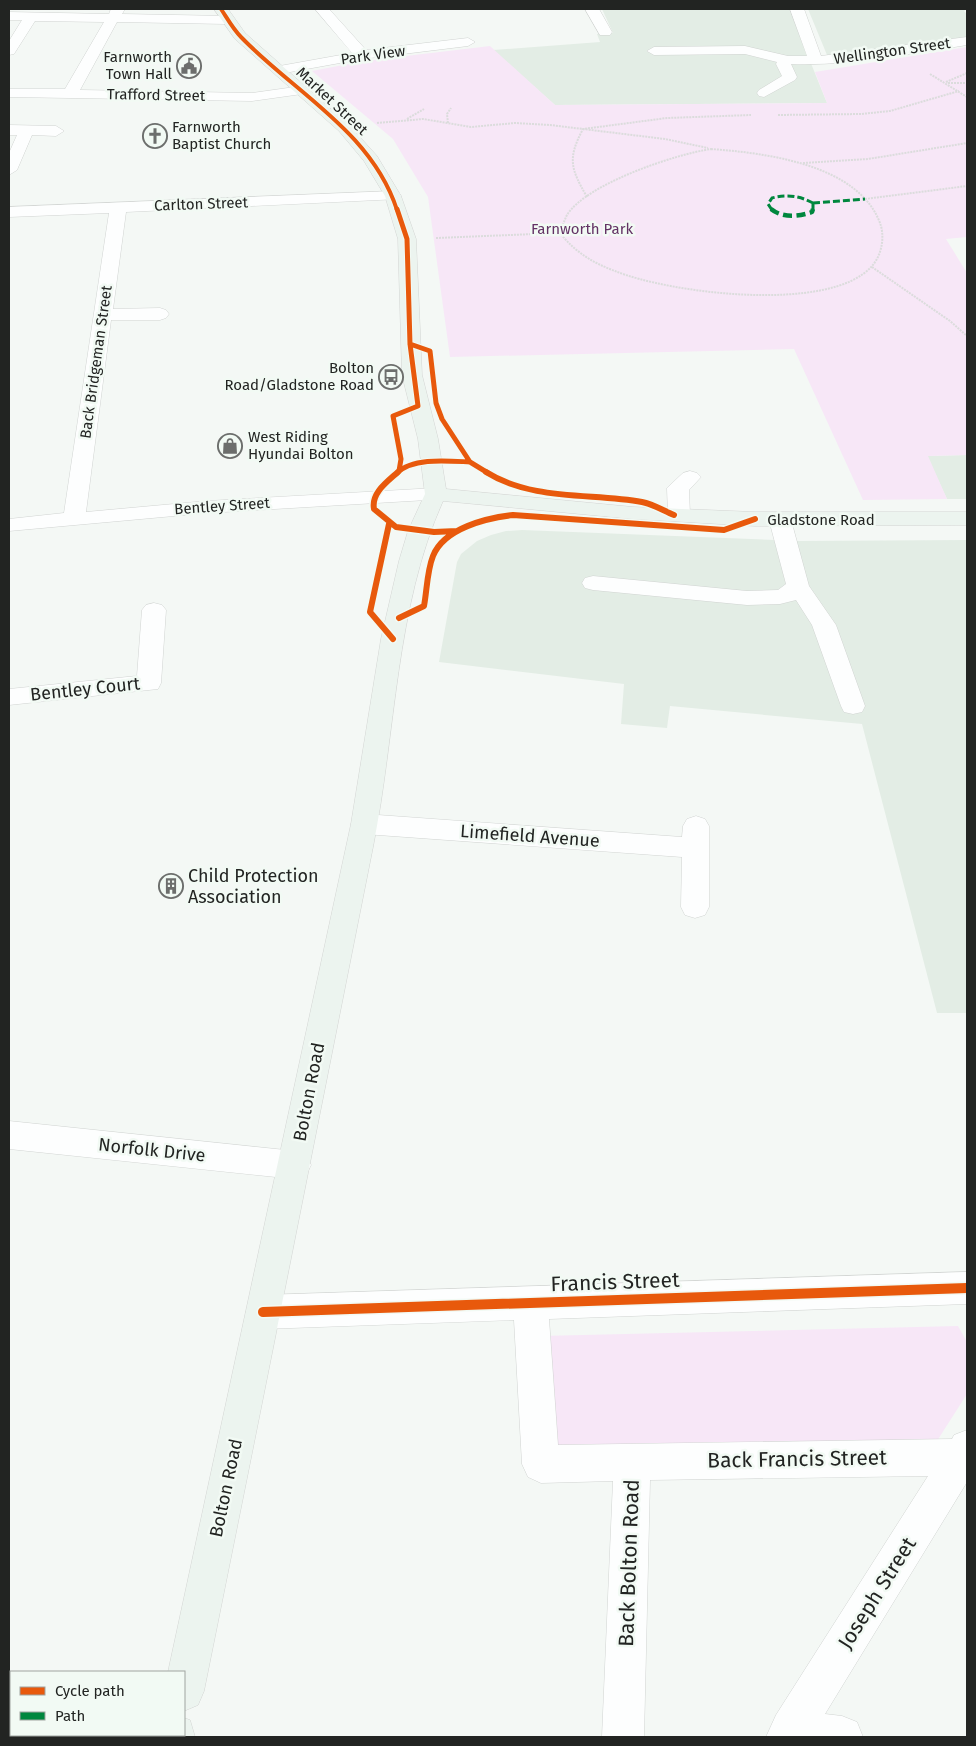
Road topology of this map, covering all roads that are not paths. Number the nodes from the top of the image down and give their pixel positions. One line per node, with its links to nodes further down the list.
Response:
1 (322, 9): 13 (street)
2 (592, 9): 8 (street)
3 (797, 9): 15 (street)
4 (115, 13): 5 (street); 6 (street); 20 (street)
5 (28, 14): 7 (street); 11 (street)
6 (224, 14): 16 (main road, Market Street)
7 (9, 16)
8 (605, 32)
9 (967, 40): 15 (street, Wellington Street)
10 (468, 42): 13 (street, Park View)
11 (9, 51)
12 (654, 51): 14 (street, Wellington Street)
13 (362, 55): 16 (street, Park View)
14 (788, 60): 15 (street, Wellington Street); 19 (street)
15 (816, 61)
16 (279, 70): 17 (main road, Market Street)
17 (302, 90): 20 (street, Trafford Street); 25 (main road, Market Street)
18 (9, 93): 20 (street, Trafford Street)
19 (764, 93)
20 (70, 94)
21 (9, 130): 22 (street)
22 (27, 130): 23 (street); 24 (street)
23 (56, 131)
24 (9, 170)
25 (392, 196): 26 (street, Carlton Street); 32 (main road, Market Street)
26 (118, 207): 27 (street, Carlton Street); 30 (street, Back Bridgeman Street)
27 (11, 212): 28 (street)
28 (9, 231)
29 (160, 314): 30 (street)
30 (102, 315): 34 (street, Back Bridgeman Street)
31 (690, 477): 33 (street)
32 (436, 494): 33 (main road, Gladstone Road); 34 (street, Bentley Street); 43 (main road, Bolton Road)
33 (678, 516): 36 (main road, Gladstone Road)
34 (74, 518): 37 (street, Bentley Street)
35 (967, 519): 36 (main road, Gladstone Road)
36 (780, 520): 39 (street)
37 (9, 525)
38 (593, 583): 39 (street)
39 (798, 586): 42 (street)
40 (154, 610): 41 (street, Bentley Court)
41 (9, 697)
42 (853, 706)
43 (364, 824): 44 (street, Limefield Avenue); 46 (main road, Bolton Road)
44 (695, 907)
45 (9, 1135): 46 (street, Norfolk Drive)
46 (294, 1165): 49 (main road, Bolton Road)
47 (967, 1288): 48 (street, Francis Street)
48 (530, 1302): 49 (street, Francis Street); 51 (street, Back Bolton Road)
49 (263, 1312): 52 (main road, Bolton Road)
50 (965, 1452): 51 (street, Back Francis Street); 53 (street, Joseph Street)
51 (632, 1462): 54 (street, Back Bolton Road)
52 (185, 1686)
53 (789, 1734): 55 (street)
54 (623, 1737)
55 (842, 1737)

